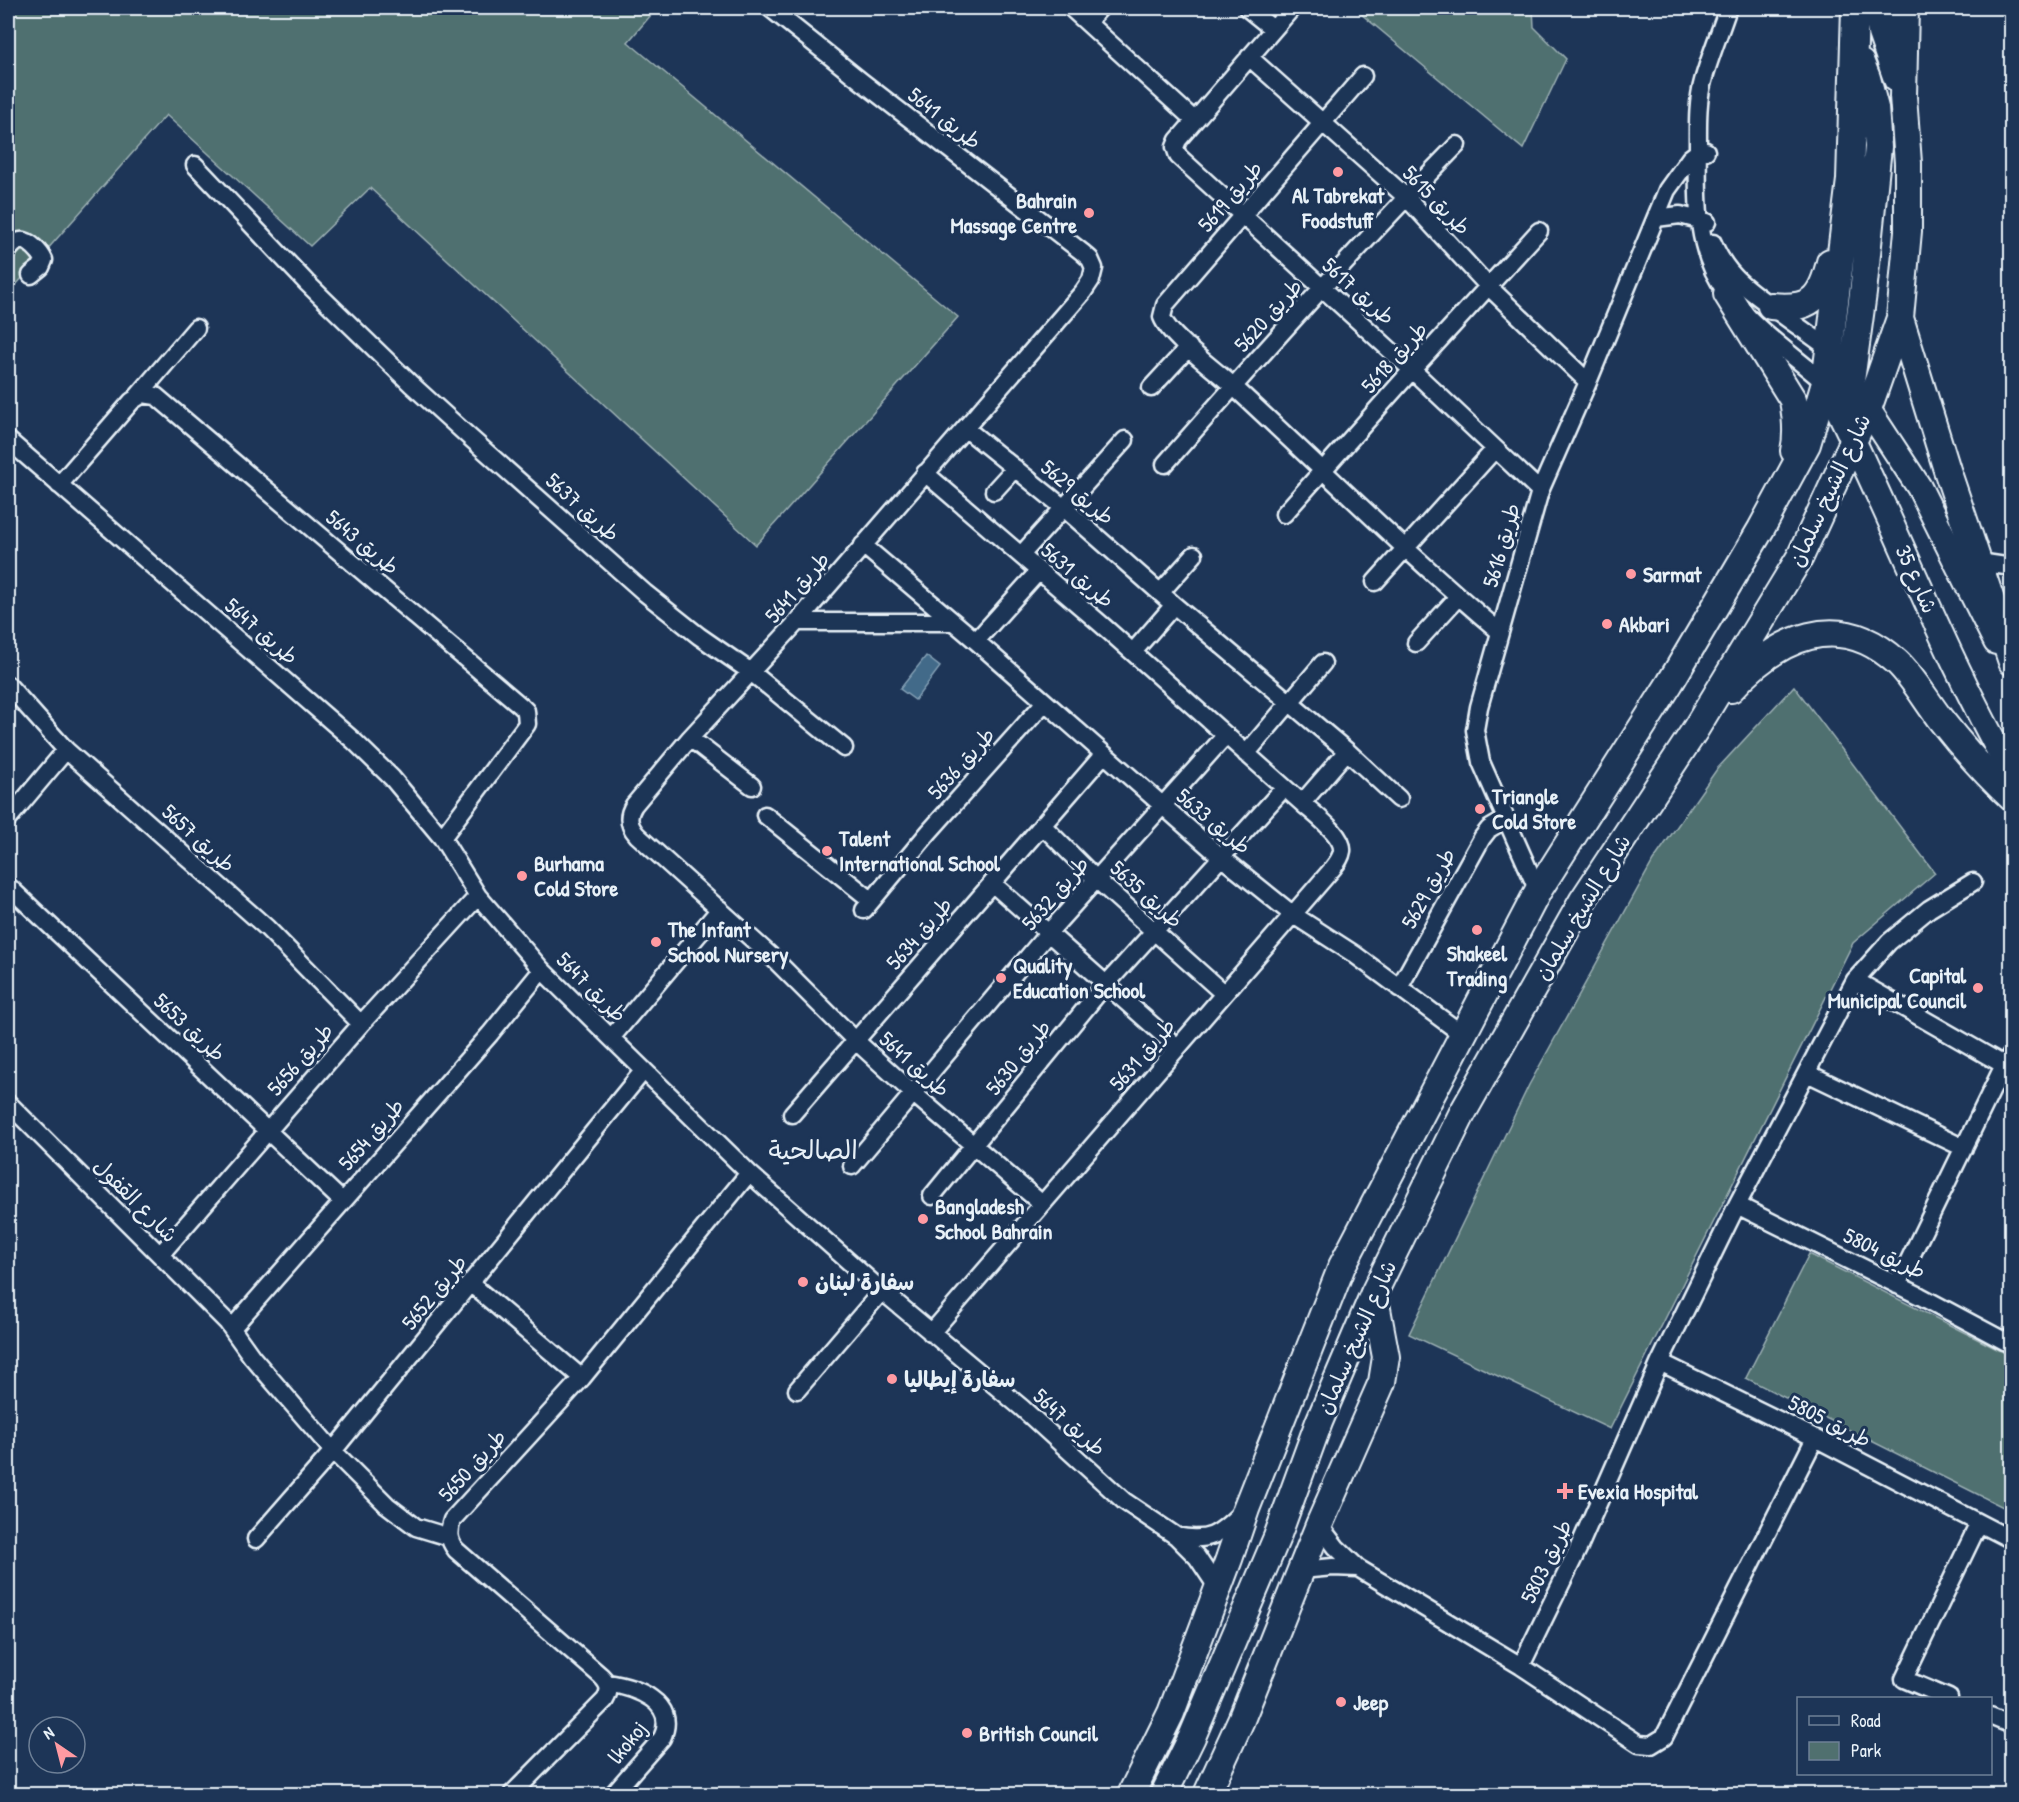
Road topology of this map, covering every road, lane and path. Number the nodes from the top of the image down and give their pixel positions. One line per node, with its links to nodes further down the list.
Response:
1 (770, 8): 45 (street, طريق 5641)
2 (1071, 8): 10 (street)
3 (1101, 8): 10 (street)
4 (1247, 8): 11 (street)
5 (1292, 8): 11 (street, طريق 5617)
6 (1728, 8): 19 (street)
7 (1855, 8): 12 (main road, شارع الشيخ سلمان)
8 (1878, 8): 15 (main road)
9 (1905, 8): 15 (main road, شارع الشيخ سلمان)
10 (1087, 22): 16 (street)
11 (1273, 29): 13 (street, طريق 5617)
12 (1856, 52): 21 (main road, شارع الشيخ سلمان); 38 (main road)
13 (1249, 57): 16 (street, طريق 5617); 17 (street, طريق 5615)
14 (1363, 76): 17 (street, طريق 5619)
15 (1903, 96): 33 (main road, شارع الشيخ سلمان)
16 (1194, 120): 23 (street, طريق 5617)
17 (1322, 124): 22 (street, طريق 5615); 23 (street, طريق 5619)
18 (1457, 145): 22 (street, طريق 5620)
19 (1702, 151): 24 (street, طريق 5616); 25 (street)
20 (195, 165): 79 (street, طريق 5637)
21 (1850, 180): 32 (main road); 36 (main road, شارع الشيخ سلمان)
22 (1406, 197): 29 (street, طريق 5615); 30 (street, طريق 5620)
23 (1243, 216): 30 (street, طريق 5617); 35 (street, طريق 5619)
24 (1656, 218): 25 (street); 39 (street, طريق 5616)
25 (1704, 221): 31 (street); 32 (street)
26 (1539, 231): 29 (street, طريق 5618)
27 (8, 251): 28 (street)
28 (31, 276)
29 (1489, 287): 37 (street, طريق 5618); 39 (street, طريق 5615)
30 (1322, 288): 37 (street, طريق 5617); 41 (street, طريق 5620)
31 (1727, 294): 40 (street); 54 (main road)
32 (1771, 306): 36 (street)
33 (1900, 318): 44 (main road, شارع الشيخ سلمان); 64 (main road)
34 (196, 328): 43 (street)
35 (1189, 347): 41 (street, طريق 5619); 42 (street)
36 (1828, 348): 38 (main road, شارع 35); 40 (main road, شارع الشيخ سلمان)
37 (1412, 370): 49 (street, طريق 5617); 52 (street, طريق 5618)
38 (1851, 381): 44 (main road, شارع 35); 48 (main road)
39 (1588, 382): 57 (street, طريق 5616)
40 (1825, 382): 48 (main road, شارع 35); 54 (main road, شارع الشيخ سلمان)
41 (1234, 386): 50 (street, طريق 5620); 52 (street, طريق 5619)
42 (1151, 388)
43 (137, 397): 55 (street); 103 (street, طريق 5643)
44 (1868, 409): 48 (main road, شارع الشيخ سلمان); 80 (main road, شارع 35)
45 (965, 428): 51 (street, طريق 5629); 53 (street, طريق 5641)
46 (8, 440): 55 (street, طريق 5647)
47 (1125, 440): 58 (street, طريق 5631)
48 (1854, 440): 84 (main road, شارع الشيخ سلمان); 92 (main road, شارع 35)
49 (1495, 449): 57 (street, طريق 5617); 61 (street)
50 (1165, 464)
51 (1015, 468): 56 (street); 58 (street, طريق 5629)
52 (1322, 471): 59 (street, طريق 5618); 61 (street, طريق 5619)
53 (925, 473): 60 (street, طريق 5641); 62 (street, طريق 5631)
54 (1786, 483): 109 (main road, شارع الشيخ سلمان)
55 (59, 485): 103 (street, طريق 5647)
56 (994, 490)
57 (1540, 491): 73 (street, طريق 5616)
58 (1064, 508): 62 (street, طريق 5631); 68 (street, طريق 5629)
59 (1284, 514)
60 (863, 545): 71 (street, طريق 5641); 72 (street, طريق 5633)
61 (1406, 548): 67 (street); 69 (street, طريق 5619)
62 (1021, 555): 66 (street, طريق 5631)
63 (1194, 555): 68 (street)
64 (1979, 562): 65 (street); 77 (main road)
65 (2012, 567)
66 (1039, 571): 74 (street); 76 (street, طريق 5631)
67 (1375, 582)
68 (1160, 593): 70 (street, طريق 5629)
69 (1458, 597): 73 (street, طريق 5619); 75 (street)
70 (1174, 605): 76 (street); 83 (street, طريق 5629)
71 (797, 622): 72 (street); 79 (street, طريق 5641)
72 (953, 622): 74 (street, طريق 5633)
73 (1500, 632): 101 (street, طريق 5616)
74 (976, 641): 82 (street, طريق 5633)
75 (1416, 643)
76 (1133, 652): 85 (street, طريق 5631)
77 (2012, 662)
78 (1323, 663): 83 (street)
79 (751, 672): 86 (street, طريق 5641); 87 (street, طريق 5637)
80 (2012, 672)
81 (8, 686): 88 (street, طريق 5657)
82 (1045, 702): 90 (street, طريق 5633); 99 (street, طريق 5636)
83 (1288, 703): 89 (street, طريق 5629); 91 (street)
84 (1695, 730): 95 (main road); 144 (main road, شارع الشيخ سلمان)
85 (1226, 735): 91 (street, طريق 5631); 98 (street, طريق 5632)
86 (690, 738): 93 (street); 111 (street, طريق 5641)
87 (844, 748)
88 (66, 750): 100 (street); 120 (street, طريق 5657)
89 (1347, 751): 96 (street, طريق 5629); 97 (street)
90 (1104, 754): 98 (street, طريق 5633); 102 (street, طريق 5634)
91 (1246, 754): 94 (street, طريق 5631)
92 (2012, 774)
93 (752, 786)
94 (1284, 788): 97 (street, طريق 5631); 104 (street, طريق 5630)
95 (2012, 798)
96 (1399, 799)
97 (1302, 803): 112 (street, طريق 5631)
98 (1162, 806): 104 (street, طريق 5633); 105 (street, طريق 5632)
99 (765, 815)
100 (8, 819)
101 (1506, 819): 109 (street, طريق 5616); 118 (street, طريق 5629)
102 (1042, 825): 105 (street, طريق 5635); 107 (street, طريق 5634)
103 (442, 838): 110 (street, طريق 5647)
104 (1221, 857): 112 (street, طريق 5633); 113 (street, طريق 5630)
105 (1096, 879): 113 (street, طريق 5635); 114 (street, طريق 5632)
106 (1972, 882): 116 (street, طريق 5803)
107 (992, 883): 114 (street); 123 (street, طريق 5634)
108 (8, 886): 131 (street, طريق 5653)
109 (1539, 891): 121 (main road, شارع الشيخ سلمان)
110 (478, 896): 115 (street, طريق 5647); 120 (street, طريق 5656)
111 (720, 909): 122 (street); 123 (street, طريق 5641)
112 (1292, 914): 118 (street, طريق 5633); 119 (street, طريق 5631)
113 (1154, 931): 117 (street, طريق 5630); 119 (street, طريق 5635)
114 (1049, 932): 117 (street); 128 (street, طريق 5632)
115 (542, 970): 122 (street, طريق 5647); 137 (street, طريق 5654)
116 (1855, 981): 125 (street); 127 (street, طريق 5803)
117 (1107, 984): 124 (street); 132 (street, طريق 5630)
118 (1399, 988): 121 (street, طريق 5633)
119 (1223, 993): 124 (street, طريق 5631)
120 (361, 1024): 131 (street, طريق 5656)
121 (1462, 1034): 153 (main road, شارع الشيخ سلمان)
122 (611, 1038): 126 (street, طريق 5647)
123 (856, 1041): 128 (street, طريق 5641); 130 (street, طريق 5634)
124 (1177, 1047): 138 (street, طريق 5631)
125 (2008, 1060): 133 (street)
126 (644, 1070): 135 (street, طريق 5647); 141 (street, طريق 5652)
127 (1807, 1073): 133 (street); 139 (street, طريق 5803)
128 (914, 1094): 132 (street, طريق 5641); 134 (street, طريق 5632)
129 (8, 1103): 140 (street, شارع القفول)
130 (792, 1114)
131 (267, 1131): 137 (street, طريق 5653); 140 (street, طريق 5656)
132 (974, 1146): 136 (street, طريق 5630); 138 (street, طريق 5641)
133 (1964, 1148): 142 (street)
134 (852, 1166)
135 (749, 1173): 143 (street, طريق 5647); 149 (street, طريق 5650)
136 (932, 1196)
137 (342, 1201): 145 (street, طريق 5654)
138 (1042, 1204): 146 (street, طريق 5631)
139 (1737, 1205): 142 (street, طريق 5804); 148 (street, طريق 5803)
140 (160, 1255): 145 (street, شارع القفول)
141 (470, 1283): 149 (street); 152 (street, طريق 5652)
142 (1897, 1285): 147 (street, طريق 5804)
143 (882, 1291): 146 (street, طريق 5647); 150 (street)
144 (1374, 1293): 155 (main road); 171 (main road, شارع الشيخ سلمان)
145 (232, 1328): 152 (street, شارع القفول)
146 (931, 1333): 156 (street, طريق 5647)
147 (2012, 1345)
148 (1660, 1362): 151 (street, طريق 5805); 163 (street, طريق 5803)
149 (582, 1378): 157 (street, طريق 5650)
150 (797, 1390)
151 (1815, 1438): 154 (street, طريق 5805); 163 (street)
152 (333, 1451): 157 (street, شارع القفول); 158 (street, طريق 5652)
153 (1246, 1509): 156 (street, طريق 5647); 162 (main road, شارع الشيخ سلمان)
154 (1978, 1523): 159 (street, طريق 5805); 165 (street)
155 (1319, 1526): 160 (street); 161 (main road)
156 (1176, 1536): 162 (street, طريق 5647)
157 (449, 1537): 164 (street, طريق 5650)
158 (256, 1539)
159 (2012, 1540)
160 (1358, 1568): 161 (street); 163 (street)
161 (1301, 1570): 172 (main road)
162 (1217, 1587): 170 (main road, شارع الشيخ سلمان)
163 (1521, 1666)
164 (607, 1683): 168 (street); 169 (street, lkokoj)
165 (1946, 1697)
166 (1992, 1717): 167 (street)
167 (2012, 1725)
168 (512, 1794)
169 (613, 1794)
170 (1131, 1794)
171 (1164, 1794)
172 (1207, 1794)

